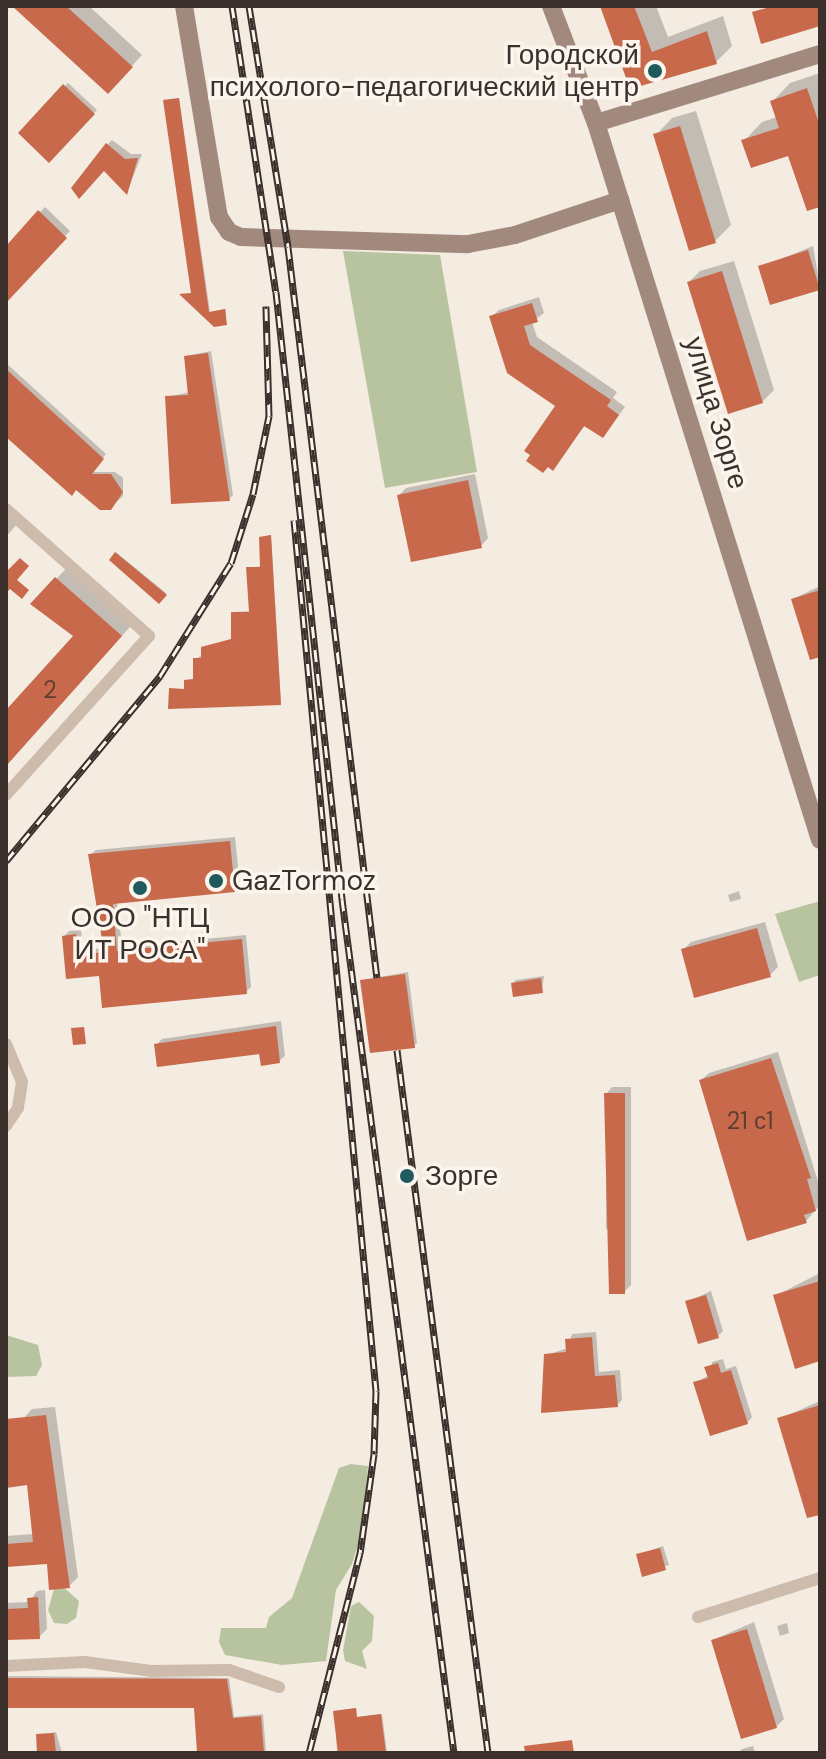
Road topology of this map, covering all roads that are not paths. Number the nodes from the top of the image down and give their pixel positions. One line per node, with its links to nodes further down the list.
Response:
1 (184, 6): 5 (street)
2 (551, 6): 4 (street, улица Зорге)
3 (820, 54): 4 (street)
4 (596, 123): 5 (street, улица Зорге)
5 (620, 200): 8 (street, улица Зорге)
6 (6, 509): 7 (street)
7 (6, 795)
8 (820, 840)
9 (6, 1044): 10 (street)
10 (6, 1126)
11 (820, 1578): 12 (street)
12 (698, 1617)
13 (6, 1666): 14 (street)
14 (279, 1687)

